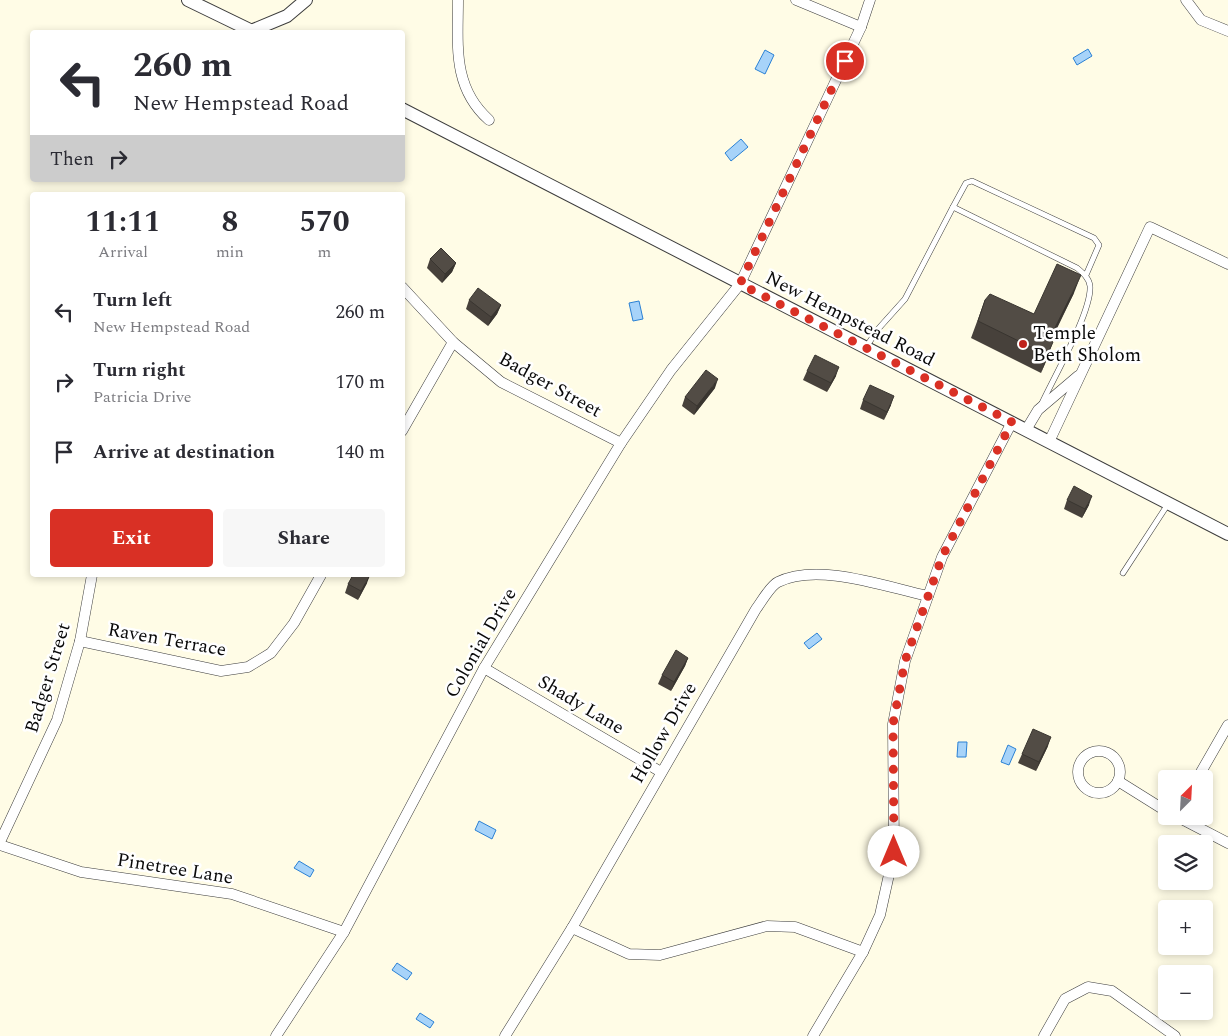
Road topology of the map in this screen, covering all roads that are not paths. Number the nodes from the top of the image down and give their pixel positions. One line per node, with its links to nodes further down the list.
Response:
1 (188, 0): 8 (street)
2 (306, 0): 9 (street)
3 (458, 0): 12 (street)
4 (796, 0): 7 (street)
5 (870, 0): 7 (street, Colonial Drive)
6 (1186, 0): 10 (street)
7 (861, 27): 16 (street, Colonial Drive)
8 (249, 30)
9 (257, 30)
10 (1228, 31)
11 (405, 111): 16 (street, New Hempstead Road)
12 (489, 120)
13 (954, 207): 15 (lane); 15 (lane); 19 (lane)
14 (1228, 264): 20 (street)
15 (1086, 275): 21 (lane)
16 (740, 284): 19 (street, New Hempstead Road); 26 (street, Colonial Drive)
17 (405, 290): 18 (street, Badger Street)
18 (453, 342): 23 (street); 26 (street, Badger Street)
19 (866, 348): 22 (street, New Hempstead Road)
20 (1083, 372): 21 (street); 25 (street)
21 (1038, 410): 24 (street)
22 (1012, 422): 24 (street, New Hempstead Road); 32 (street)
23 (405, 426)
24 (1026, 430): 25 (street, New Hempstead Road)
25 (1049, 442): 27 (street, New Hempstead Road)
26 (621, 444): 34 (street, Colonial Drive)
27 (1169, 503): 28 (street, New Hempstead Road); 29 (lane)
28 (1228, 534)
29 (1123, 573)
30 (92, 577): 33 (street, Badger Street)
31 (320, 577): 33 (street, Raven Terrace)
32 (928, 596): 37 (street, Hollow Drive); 45 (street)
33 (80, 642): 41 (street, Badger Street)
34 (484, 668): 37 (street, Shady Lane); 44 (street, Colonial Drive)
35 (1228, 725): 36 (street)
36 (1202, 770)
37 (660, 772): 43 (street, Hollow Drive)
38 (1118, 781): 38 (street); 39 (street)
39 (1158, 806)
40 (1193, 825): 42 (street)
41 (0, 843): 44 (street, Pinetree Lane)
42 (1228, 843)
43 (572, 928): 45 (street); 47 (street, Hollow Drive)
44 (344, 932): 46 (street, Colonial Drive)
45 (863, 952): 48 (street)
46 (276, 1036)
47 (505, 1036)
48 (813, 1036)
49 (1044, 1036): 50 (street)
50 (1175, 1036)

